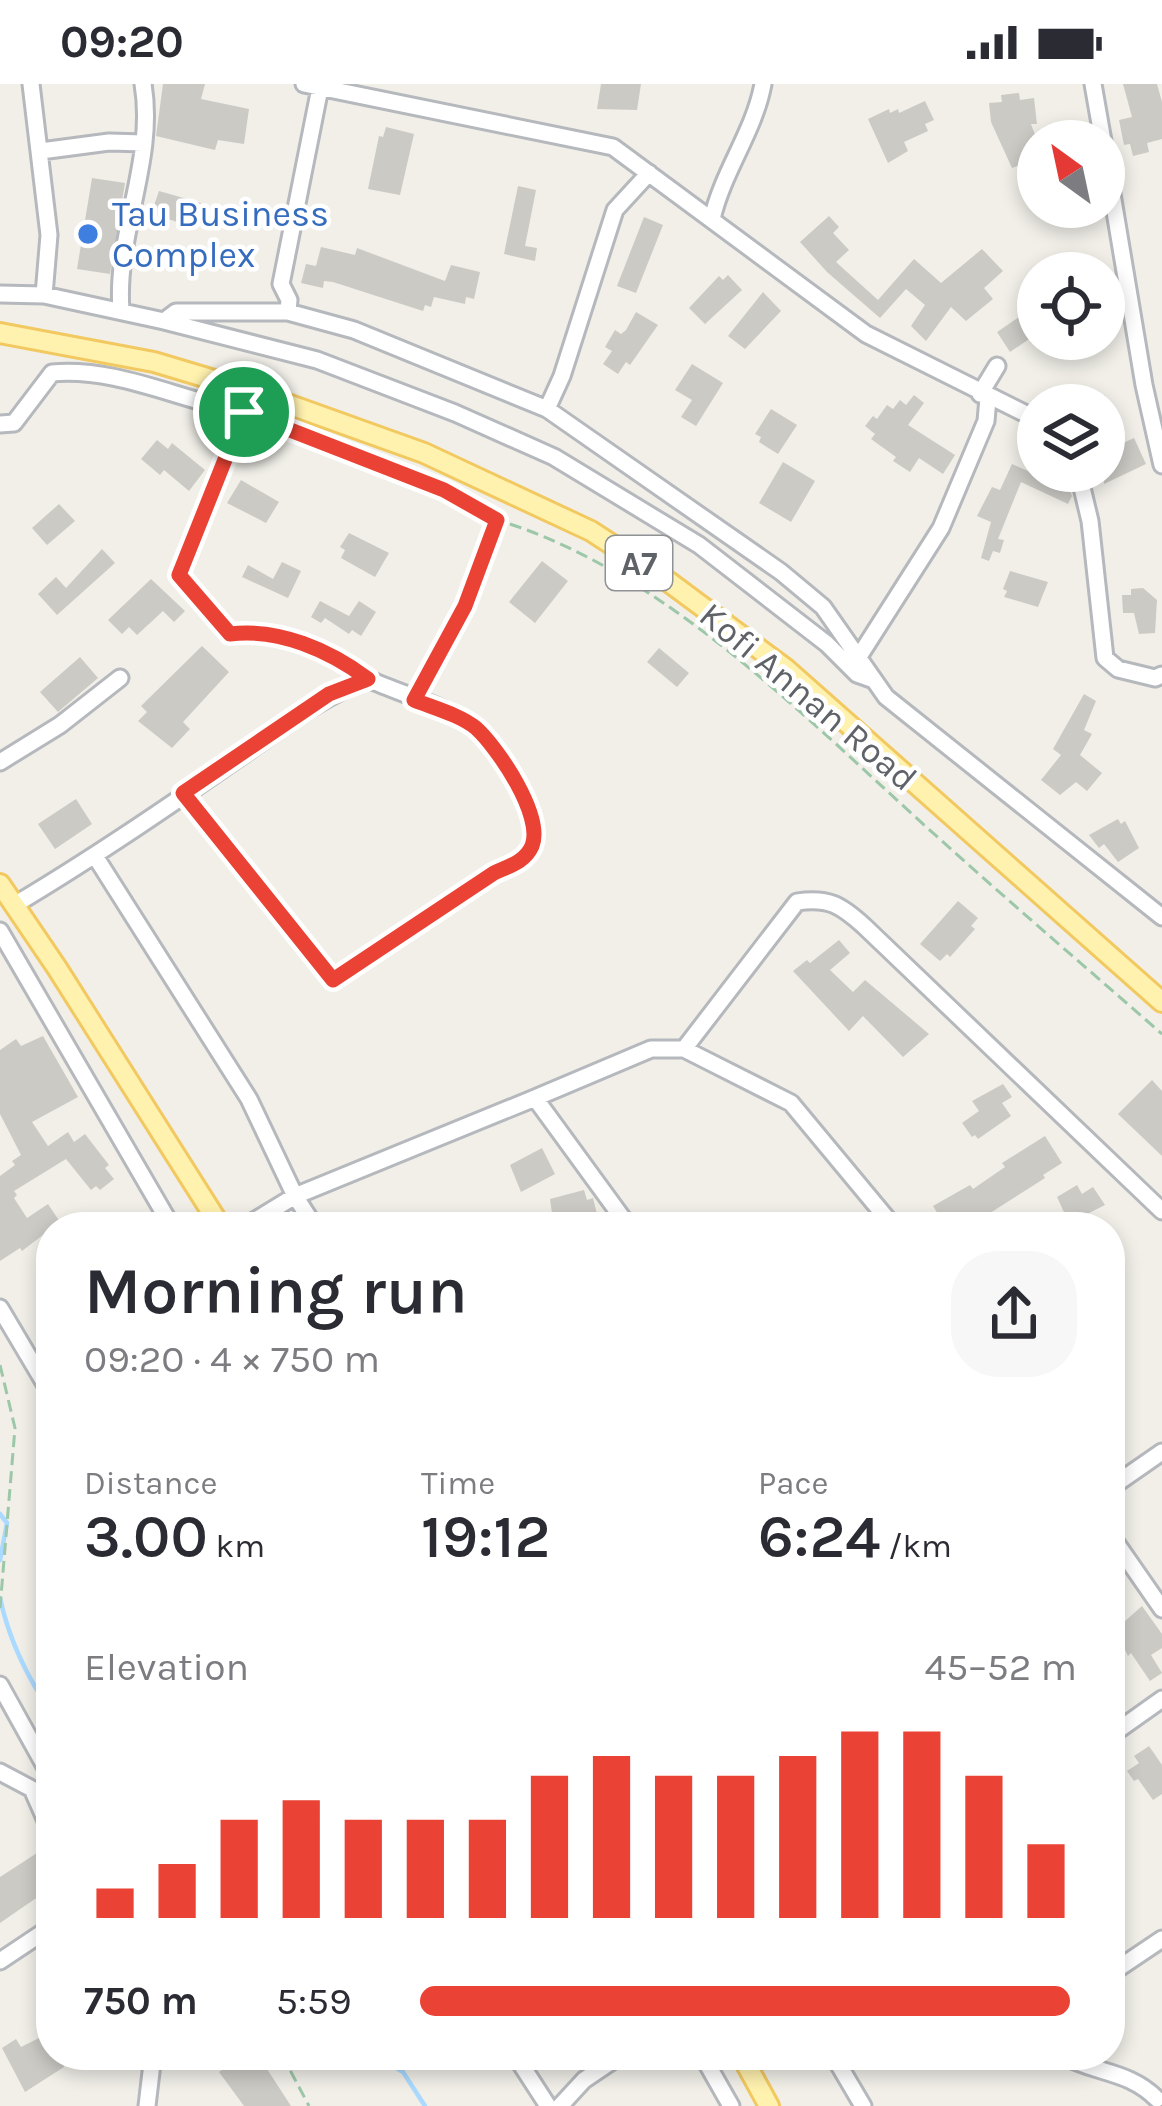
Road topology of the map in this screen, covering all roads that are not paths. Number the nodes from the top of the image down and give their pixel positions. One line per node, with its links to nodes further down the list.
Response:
1 (31, 84): 8 (street)
2 (143, 84): 7 (street)
3 (763, 84): 10 (street)
4 (1093, 84): 6 (street)
5 (312, 86): 9 (street); 15 (street)
6 (1100, 120)
7 (144, 143): 8 (street); 14 (street)
8 (40, 151): 13 (street)
9 (649, 173): 10 (street); 20 (street)
10 (712, 219): 19 (street)
11 (1118, 228): 24 (street)
12 (0, 294): 13 (street)
13 (44, 295): 14 (street)
14 (121, 310): 16 (street)
15 (288, 312): 16 (street); 20 (street)
16 (164, 321): 30 (street)
17 (0, 333): 39 (main road, Kofi Annan Road / A7)
18 (997, 366): 19 (street)
19 (984, 396): 21 (street); 26 (street)
20 (547, 410): 26 (street)
21 (1017, 411)
22 (244, 412): 23 (street); 29 (street); 31 (street)
23 (0, 424)
24 (1162, 465)
25 (1083, 492): 27 (street)
26 (860, 655): 30 (street)
27 (1162, 675)
28 (120, 678): 32 (street)
29 (368, 679): 31 (street); 33 (street)
30 (874, 680): 37 (street)
31 (414, 700): 33 (street)
32 (0, 762)
33 (183, 793): 34 (street)
34 (95, 856): 36 (street); 42 (street)
35 (0, 884): 36 (main road)
36 (16, 904): 45 (main road)
37 (1162, 917)
38 (0, 931): 44 (street)
39 (1162, 1002)
40 (684, 1048): 41 (street); 43 (street); 49 (street)
41 (535, 1098): 42 (street); 48 (street)
42 (295, 1196): 46 (street); 47 (street)
43 (1162, 1211)
44 (163, 1212)
45 (211, 1212)
46 (269, 1212)
47 (305, 1212)
48 (618, 1212)
49 (882, 1212)
50 (0, 1309): 51 (street)
51 (36, 1369)
52 (1162, 1452): 53 (street)
53 (1125, 1478)
54 (1125, 1556): 55 (street)
55 (1162, 1609)
56 (0, 1685): 59 (street)
57 (1162, 1699): 58 (street)
58 (1125, 1725)
59 (36, 1750)
60 (0, 1772): 61 (street)
61 (32, 1789): 62 (street); 63 (street)
62 (36, 1789)
63 (36, 1798)
64 (36, 1937): 66 (street)
65 (1162, 1939): 67 (street)
66 (0, 1961)
67 (1125, 1964)
68 (151, 2070): 78 (street)
69 (524, 2070): 79 (street)
70 (599, 2070): 80 (street)
71 (710, 2070): 77 (street)
72 (749, 2070): 75 (main road)
73 (841, 2070): 82 (street)
74 (1099, 2070): 76 (street)
75 (754, 2079): 77 (street); 81 (main road)
76 (1155, 2100)
77 (729, 2103)
78 (147, 2106)
79 (548, 2106)
80 (560, 2106)
81 (769, 2106)
82 (863, 2106)

